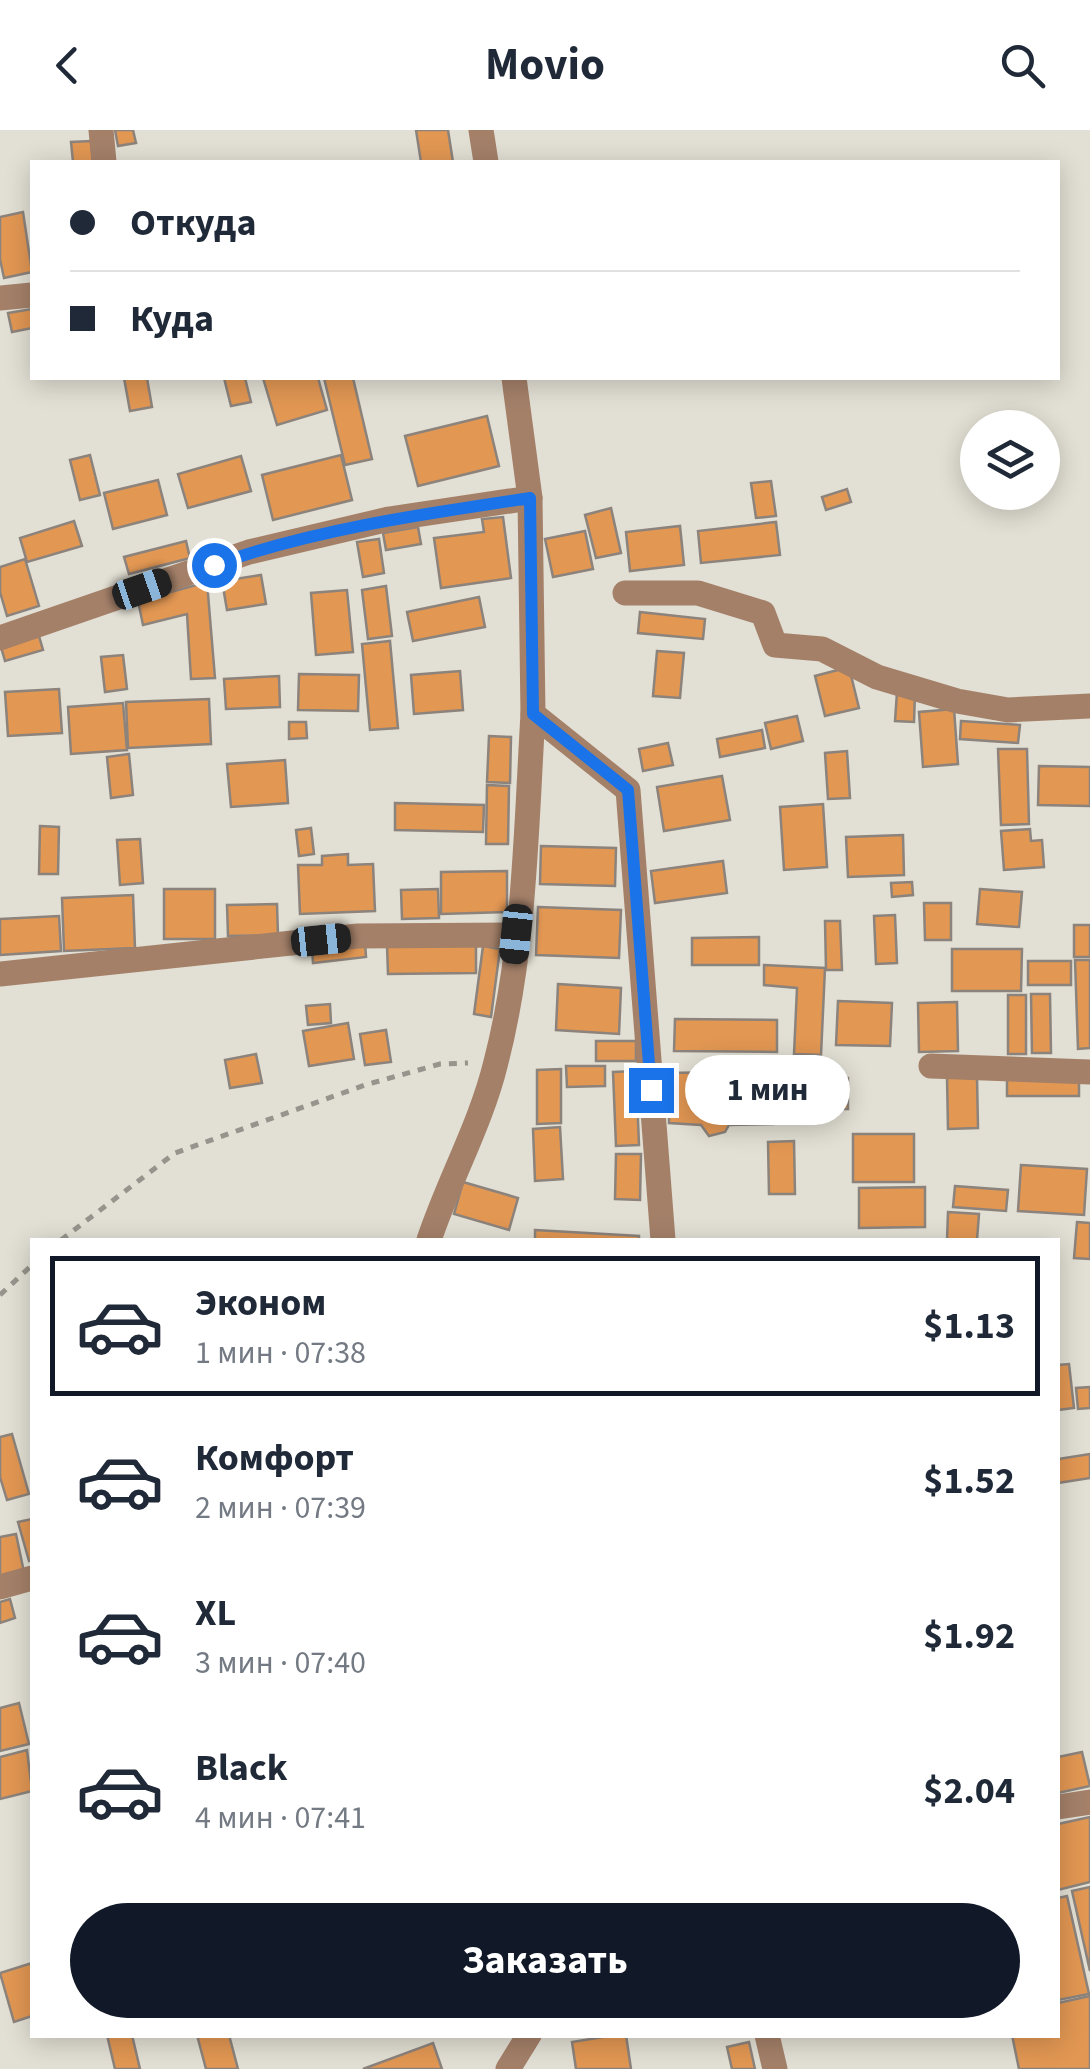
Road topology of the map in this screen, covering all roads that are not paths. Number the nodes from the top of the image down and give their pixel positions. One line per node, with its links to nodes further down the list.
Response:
1 (101, 130): 3 (street)
2 (481, 130): 4 (street)
3 (104, 160)
4 (486, 160)
5 (30, 295): 6 (street)
6 (0, 298)
7 (514, 380): 8 (street)
8 (530, 498): 10 (street); 12 (street)
9 (626, 592): 11 (street)
10 (0, 638)
11 (1090, 706)
12 (533, 714): 13 (street); 18 (street)
13 (516, 934): 14 (street); 17 (street)
14 (0, 974)
15 (931, 1066): 16 (street)
16 (1090, 1072)
17 (429, 1238)
18 (663, 1238)
19 (30, 1580): 20 (street)
20 (0, 1588)
21 (1090, 1802): 22 (street)
22 (1060, 1807)
23 (528, 2038): 25 (street)
24 (768, 2038): 26 (street)
25 (508, 2069)
26 (775, 2069)

